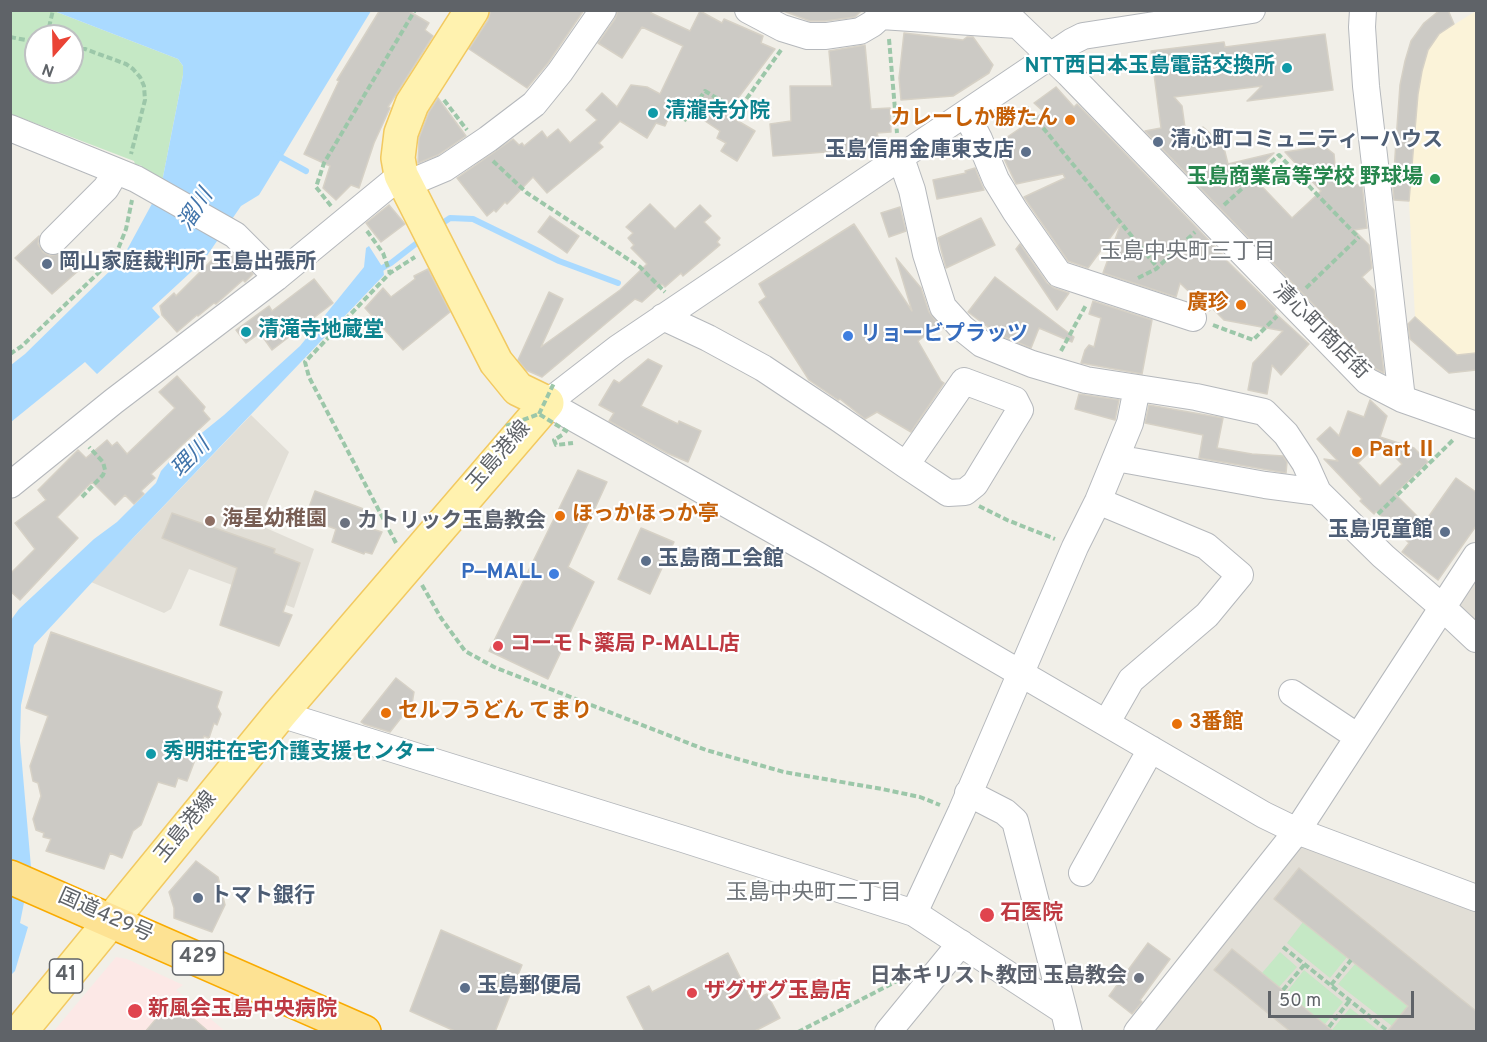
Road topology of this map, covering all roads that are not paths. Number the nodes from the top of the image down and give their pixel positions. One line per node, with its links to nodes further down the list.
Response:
1 (472, 10): 13 (main road, 玉島港線)
2 (603, 10): 13 (street)
3 (748, 10): 6 (street)
4 (1363, 10): 19 (street)
5 (1244, 11): 8 (street)
6 (884, 14): 7 (street)
7 (1009, 18): 8 (street, 清心町商店街)
8 (1050, 56): 9 (street); 19 (street, 清心町商店街)
9 (966, 114): 11 (street); 17 (street)
10 (10, 128): 12 (street)
11 (901, 158): 16 (street); 18 (street)
12 (126, 175): 14 (street); 15 (street)
13 (404, 179): 15 (street); 20 (main road, 玉島港線)
14 (53, 241)
15 (277, 277): 24 (street)
16 (671, 312): 20 (street); 23 (street)
17 (1193, 318)
18 (1137, 388): 22 (street); 25 (street)
19 (1402, 399): 21 (street, 清心町商店街)
20 (546, 400): 30 (street); 32 (main road, 玉島港線)
21 (1472, 423)
22 (1116, 458): 25 (street); 26 (street)
23 (906, 465): 23 (street)
24 (10, 485)
25 (1318, 492): 28 (street)
26 (1098, 501): 30 (street); 33 (street)
27 (1476, 556): 28 (street)
28 (1442, 607): 29 (street); 34 (street)
29 (1476, 639)
30 (1020, 672): 33 (street); 36 (street)
31 (1292, 693): 34 (street)
32 (280, 714): 41 (street); 42 (main road, 玉島港線)
33 (1107, 722): 35 (street)
34 (1358, 737): 37 (street)
35 (1151, 748): 37 (street); 38 (street)
36 (964, 802): 41 (street); 44 (street)
37 (1297, 831): 40 (street); 48 (street)
38 (1082, 873)
39 (21, 881): 42 (highway, 国道429号 / 429)
40 (1476, 898)
41 (914, 913): 43 (street)
42 (111, 920): 45 (main road, 41); 46 (highway, 国道429号 / 429)
43 (961, 943): 44 (street); 47 (street)
44 (1066, 1022)
45 (20, 1032)
46 (364, 1032)
47 (888, 1032)
48 (1137, 1032)

